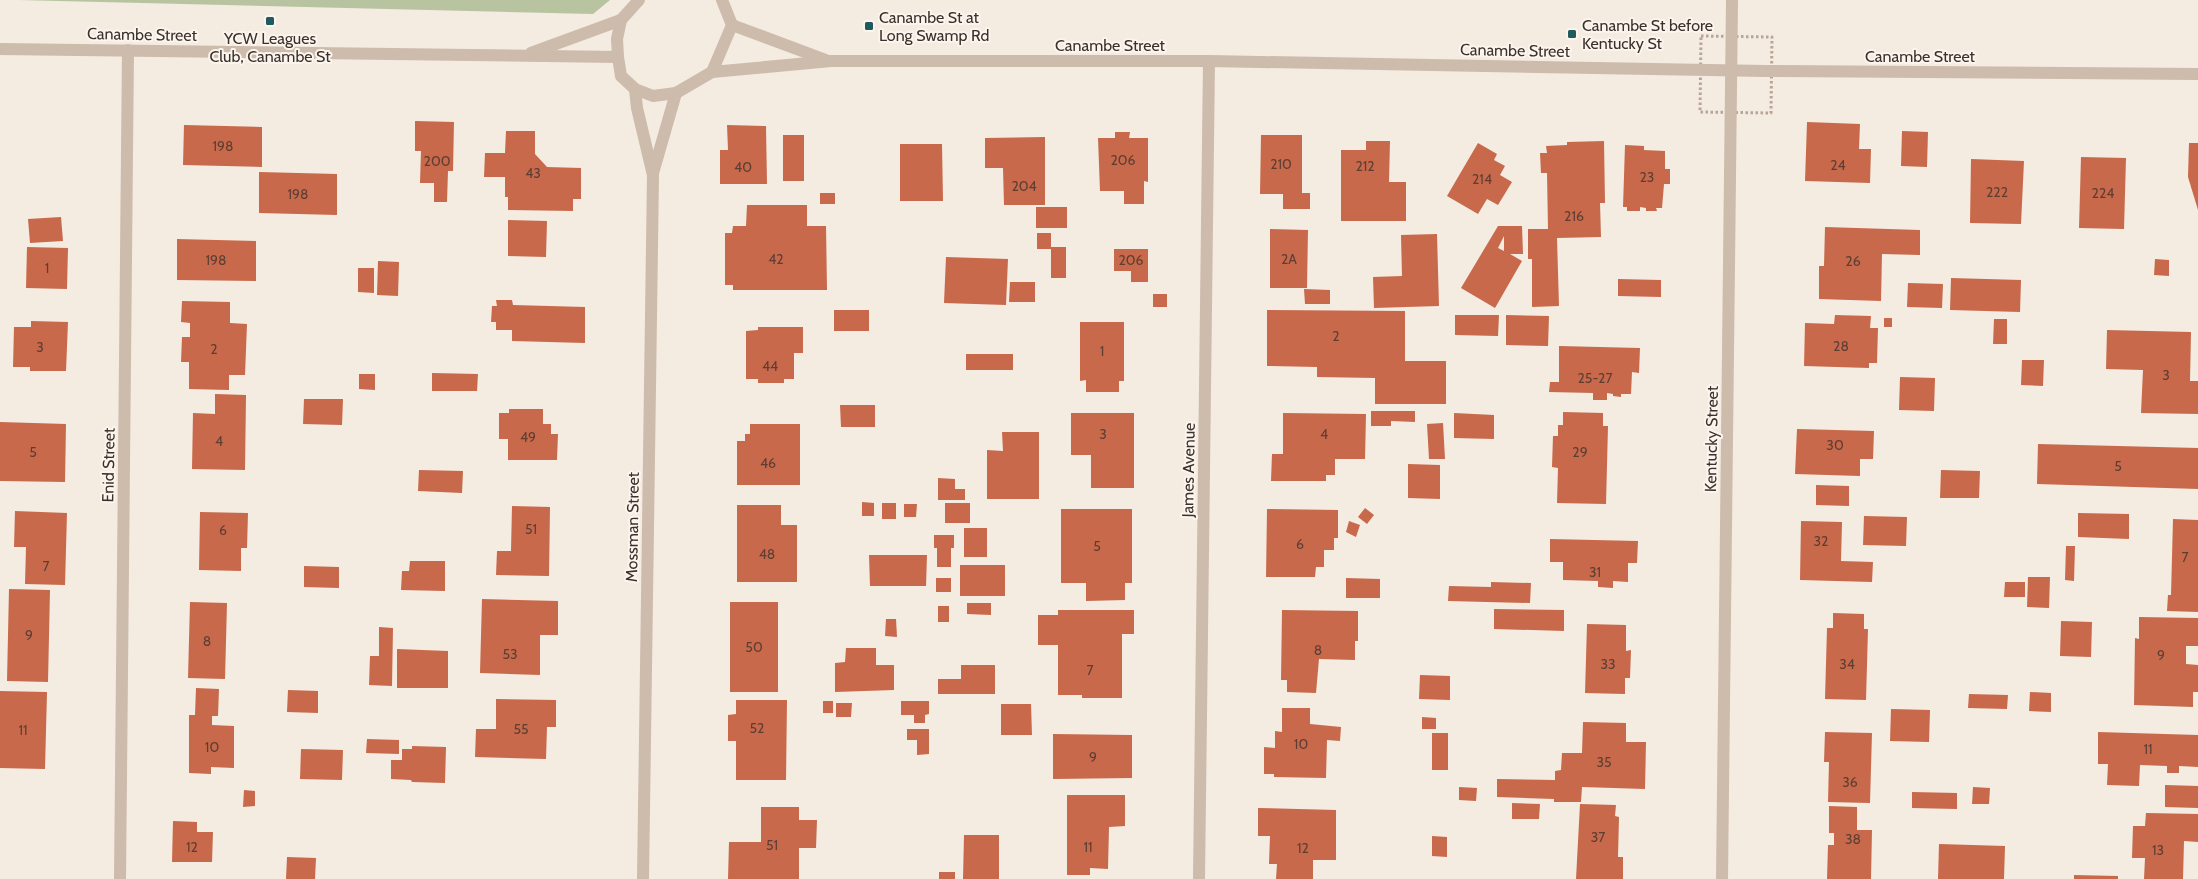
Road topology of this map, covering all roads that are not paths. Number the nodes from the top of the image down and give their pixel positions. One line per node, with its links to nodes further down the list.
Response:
1 (722, 0): 5 (street)
2 (1732, 0): 12 (street, Kentucky Street)
3 (634, 2): 4 (street)
4 (622, 20): 8 (street, Canambe Street); 9 (street)
5 (732, 25): 11 (street, Canambe Street); 13 (street)
6 (0, 48): 7 (street, Canambe Street)
7 (128, 50): 8 (street, Canambe Street); 18 (street, Enid Street)
8 (524, 55): 9 (street, Canambe Street)
9 (618, 57): 15 (street)
10 (1209, 60): 11 (street, Canambe Street); 12 (street, Canambe Street); 20 (street, James Avenue)
11 (831, 61): 13 (street, Canambe Street)
12 (1731, 70): 14 (street, Canambe Street); 21 (street, Kentucky Street)
13 (712, 72): 16 (street)
14 (2198, 74)
15 (635, 89): 16 (street); 17 (street, Mossman Street)
16 (676, 93): 17 (street, Mossman Street)
17 (653, 175): 19 (street, Mossman Street)
18 (120, 879)
19 (644, 879)
20 (1199, 879)
21 (1722, 879)

